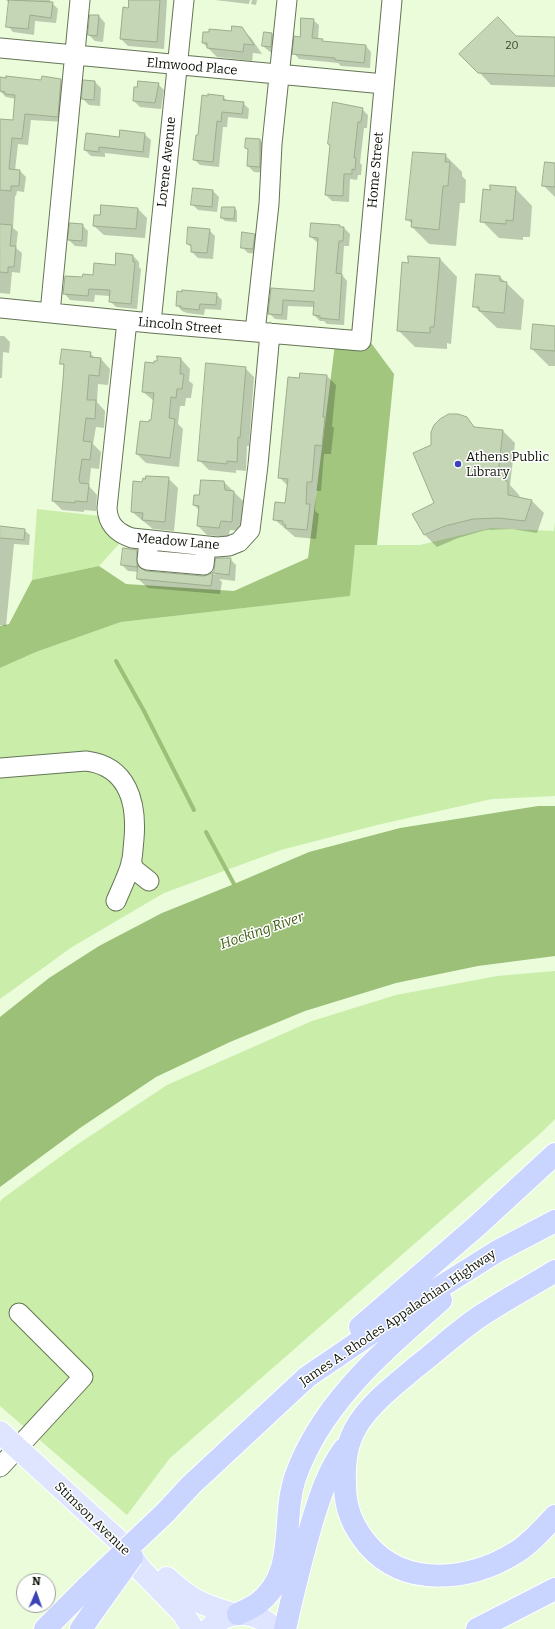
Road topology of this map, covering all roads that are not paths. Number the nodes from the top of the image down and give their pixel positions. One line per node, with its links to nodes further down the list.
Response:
1 (80, 0): 6 (street)
2 (184, 0): 7 (street, Lorene Avenue)
3 (287, 0): 8 (street, Meadow Lane)
4 (392, 0): 9 (street, Home Street)
5 (0, 48): 6 (street, Elmwood Place)
6 (74, 55): 7 (street, Elmwood Place); 11 (street)
7 (177, 66): 8 (street, Elmwood Place); 13 (street, Lorene Avenue)
8 (279, 75): 9 (street, Elmwood Place); 14 (street, Meadow Lane)
9 (384, 84): 15 (street, Home Street)
10 (0, 308): 11 (street, Lincoln Street)
11 (50, 313): 12 (street, Lincoln Street)
12 (127, 321): 13 (street, Lincoln Street); 14 (street, Meadow Lane)
13 (151, 323): 14 (street, Lincoln Street)
14 (263, 333): 15 (street, Lincoln Street)
15 (361, 341)
16 (0, 768): 17 (street)
17 (131, 862): 18 (street); 19 (street)
18 (149, 881)
19 (116, 901)
20 (555, 1154): 25 (highway)
21 (555, 1221): 22 (highway, James A. Rhodes Appalachian Highway)
22 (496, 1252): 25 (highway, James A. Rhodes Appalachian Highway); 34 (highway)
23 (555, 1271): 27 (highway)
24 (19, 1313): 28 (street)
25 (307, 1377): 33 (highway, James A. Rhodes Appalachian Highway, bridge)
26 (0, 1432): 28 (main road, Stimson Avenue)
27 (348, 1445): 30 (highway); 40 (highway)
28 (17, 1448): 29 (street); 31 (main road, Stimson Avenue)
29 (0, 1467)
30 (555, 1516)
31 (120, 1542): 34 (main road); 37 (main road, Stimson Avenue)
32 (555, 1590): 41 (highway); 42 (highway)
33 (94, 1593): 35 (highway); 36 (highway, James A. Rhodes Appalachian Highway)
34 (236, 1614): 38 (main road); 39 (main road)
35 (45, 1629)
36 (80, 1629)
37 (193, 1629)
38 (209, 1629)
39 (274, 1629)
40 (285, 1629)
41 (477, 1629)
42 (503, 1629)

